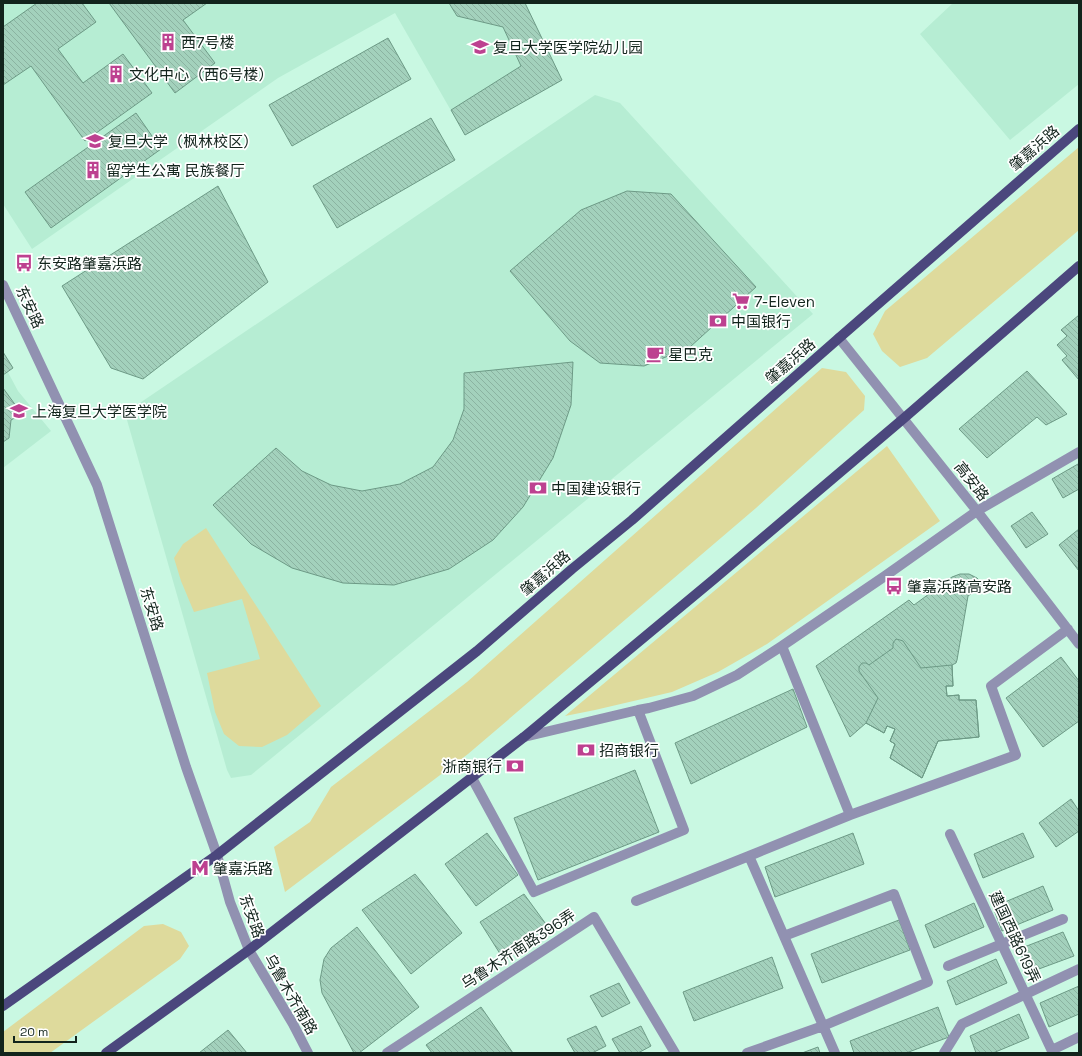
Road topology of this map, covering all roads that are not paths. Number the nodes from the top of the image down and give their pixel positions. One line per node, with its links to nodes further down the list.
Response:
1 (1079, 129): 4 (main road, 肇嘉浜路)
2 (1079, 266): 5 (main road)
3 (3, 285): 16 (street, 东安路)
4 (839, 338): 5 (street, 高安路); 16 (main road, 肇嘉浜路)
5 (904, 419): 7 (street, 高安路); 12 (main road)
6 (1079, 452): 7 (street)
7 (977, 512): 8 (street, 高安路); 10 (street)
8 (1068, 630): 9 (street, 高安路); 14 (street)
9 (1079, 644)
10 (782, 646): 11 (street); 14 (street)
11 (638, 710): 12 (street); 13 (street)
12 (524, 737): 13 (main road)
13 (472, 778): 22 (main road)
14 (850, 815): 17 (street)
15 (950, 834): 21 (street, 建国西路619弄)
16 (216, 855): 22 (street, 东安路); 26 (main road, 肇嘉浜路)
17 (749, 856): 18 (street); 20 (street)
18 (636, 901)
19 (1063, 919): 21 (street)
20 (784, 936): 27 (street); 27 (street)
21 (1001, 944): 23 (street); 25 (street, 建国西路619弄)
22 (249, 950): 30 (main road); 31 (street, 乌鲁木齐南路)
23 (948, 966)
24 (1079, 969): 25 (street)
25 (1025, 994): 29 (street, 建国西路619弄); 36 (street)
26 (3, 1006)
27 (823, 1026): 34 (street); 35 (street)
28 (1079, 1038): 29 (street)
29 (1052, 1051)
30 (106, 1053)
31 (308, 1053)
32 (387, 1053): 33 (street, 乌鲁木齐南路396弄)
33 (675, 1053)
34 (746, 1053)
35 (835, 1053)
36 (944, 1053)

